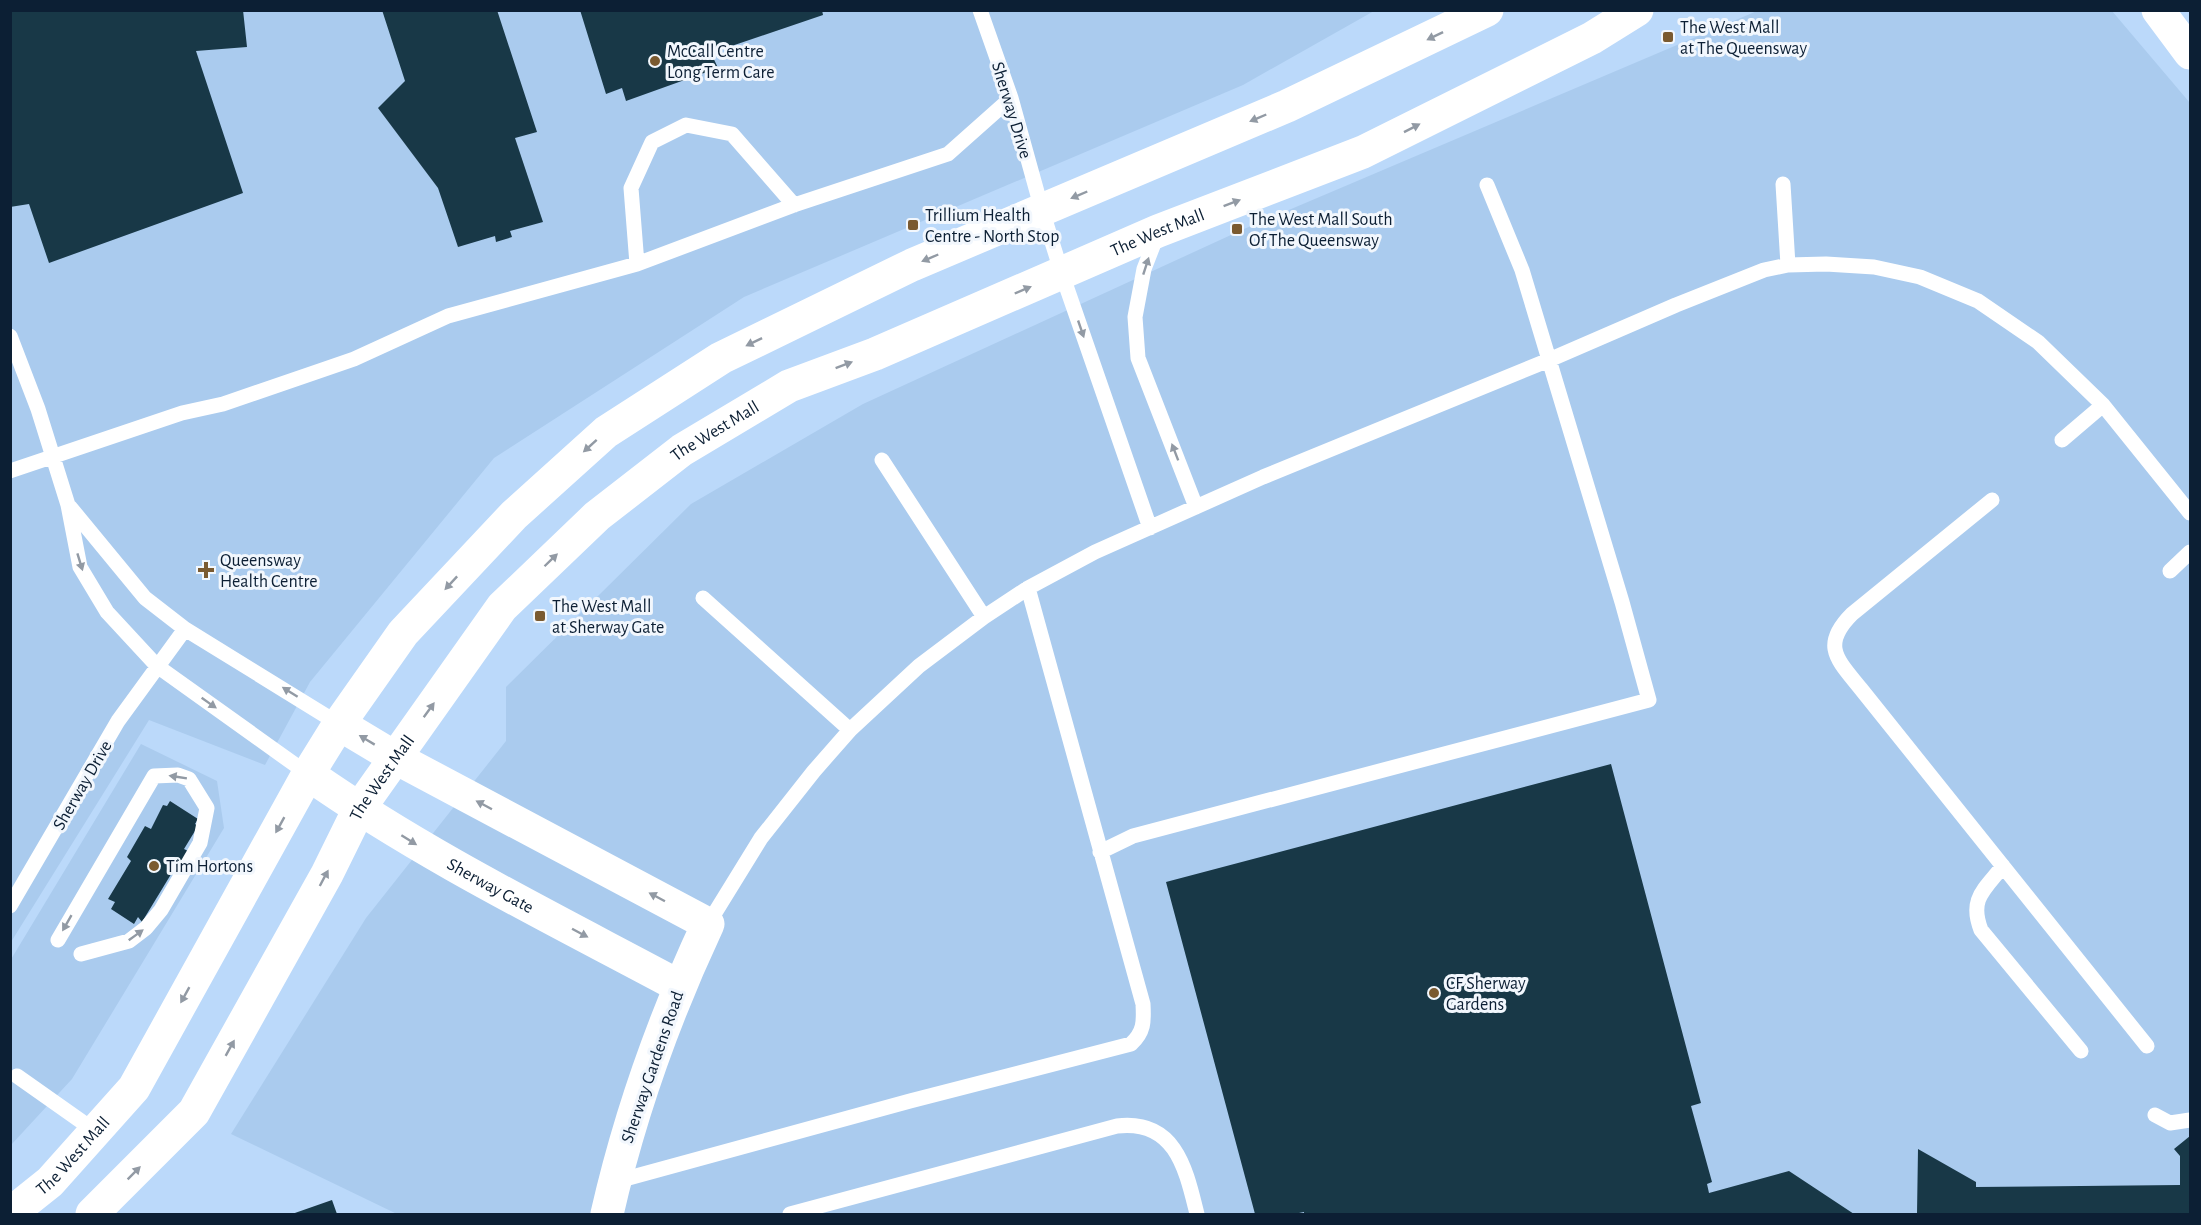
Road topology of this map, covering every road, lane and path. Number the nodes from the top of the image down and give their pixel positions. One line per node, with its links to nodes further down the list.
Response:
1 (980, 10): 6 (lane, Sherway Drive)
2 (1487, 10): 10 (main road, The West Mall, one-way to 10)
3 (1637, 10): 11 (main road, The West Mall, one-way to 3)
4 (2158, 10): 5 (main road)
5 (2190, 53)
6 (1011, 98): 9 (lane); 10 (lane, Sherway Drive)
7 (1783, 184): 13 (lane)
8 (1487, 185): 16 (lane)
9 (794, 205): 12 (lane); 12 (lane)
10 (1042, 210): 14 (lane, Sherway Drive); 34 (main road, The West Mall, one-way to 34)
11 (1158, 231): 14 (main road, The West Mall); 24 (lane, one-way to 11)
12 (637, 264): 19 (lane)
13 (1788, 265): 16 (lane); 17 (lane)
14 (1062, 274): 26 (lane, Sherway Drive, one-way to 26); 36 (main road, The West Mall, one-way to 14)
15 (10, 336): 19 (lane)
16 (1549, 360): 24 (lane); 39 (lane)
17 (2103, 405): 18 (lane); 25 (lane)
18 (2062, 440)
19 (53, 456): 21 (lane); 23 (lane)
20 (882, 460): 31 (lane)
21 (10, 471)
22 (1992, 500): 40 (lane)
23 (68, 505): 32 (lane); 33 (lane, one-way to 33)
24 (1196, 507): 26 (lane)
25 (2190, 513)
26 (1150, 528): 29 (lane)
27 (2190, 552): 28 (lane)
28 (2170, 571)
29 (1028, 588): 31 (lane); 39 (lane)
30 (703, 598): 35 (lane)
31 (984, 617): 35 (lane)
32 (185, 629): 33 (lane, Sherway Drive); 34 (lane, one-way to 32)
33 (157, 666): 37 (lane, one-way to 37); 41 (lane, Sherway Drive)
34 (339, 724): 36 (main road, one-way to 34); 37 (main road, The West Mall)
35 (850, 730): 42 (lane)
36 (394, 757): 38 (main road, The West Mall); 42 (main road, one-way to 36)
37 (308, 774): 38 (main road, Sherway Gate); 51 (main road, The West Mall, one-way to 51)
38 (359, 809): 45 (main road, Sherway Gate, one-way to 45); 54 (main road, The West Mall, one-way to 38)
39 (1101, 852): 52 (lane)
40 (2002, 866): 46 (lane); 47 (lane)
41 (10, 906)
42 (708, 924): 45 (main road, Sherway Gardens Road)
43 (58, 940): 44 (lane, one-way to 43)
44 (81, 954)
45 (679, 986): 52 (main road, Sherway Gardens Road)
46 (2146, 1046)
47 (2081, 1050)
48 (17, 1076): 51 (lane)
49 (2155, 1114): 50 (lane)
50 (2190, 1120)
51 (95, 1131): 53 (main road, The West Mall)
52 (614, 1182): 55 (main road, Sherway Gardens Road)
53 (10, 1214)
54 (92, 1215)
55 (607, 1215)
56 (790, 1215): 57 (lane)
57 (1197, 1215)

